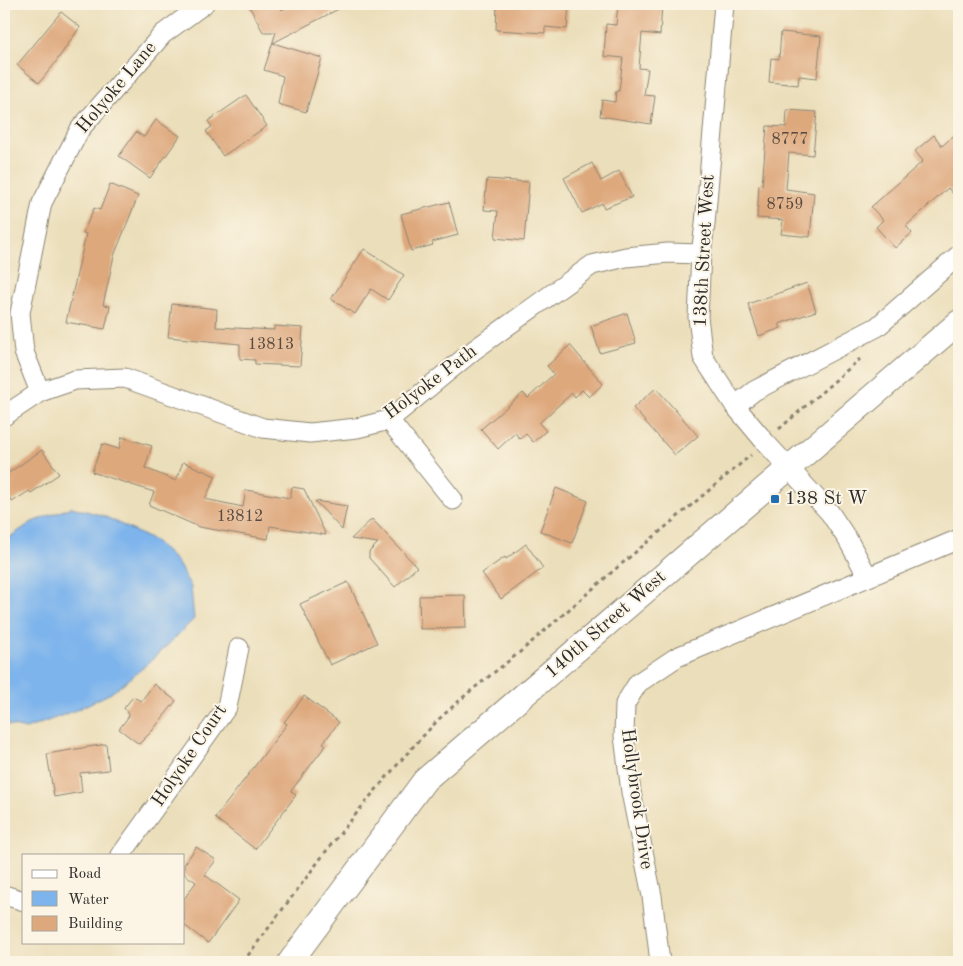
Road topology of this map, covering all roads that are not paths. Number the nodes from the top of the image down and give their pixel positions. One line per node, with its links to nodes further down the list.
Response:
1 (204, 4): 6 (street, Holyoke Lane)
2 (724, 4): 3 (street, 138th Street West)
3 (701, 254): 7 (street, 138th Street West); 9 (street, Holyoke Path)
4 (959, 255): 7 (street)
5 (959, 322): 10 (street, 140th Street West)
6 (40, 392): 8 (street, Holyoke Path); 9 (street, Holyoke Path)
7 (735, 406): 10 (street, 138th Street West)
8 (4, 416)
9 (389, 420): 11 (street)
10 (789, 469): 13 (street, 138th Street West); 18 (street, 140th Street West)
11 (453, 500)
12 (959, 539): 13 (street, Hollybrook Drive)
13 (868, 577): 19 (street, Hollybrook Drive)
14 (239, 648): 15 (street, Holyoke Court)
15 (122, 854)
16 (4, 895): 17 (street)
17 (22, 900)
18 (290, 962)
19 (660, 962)

